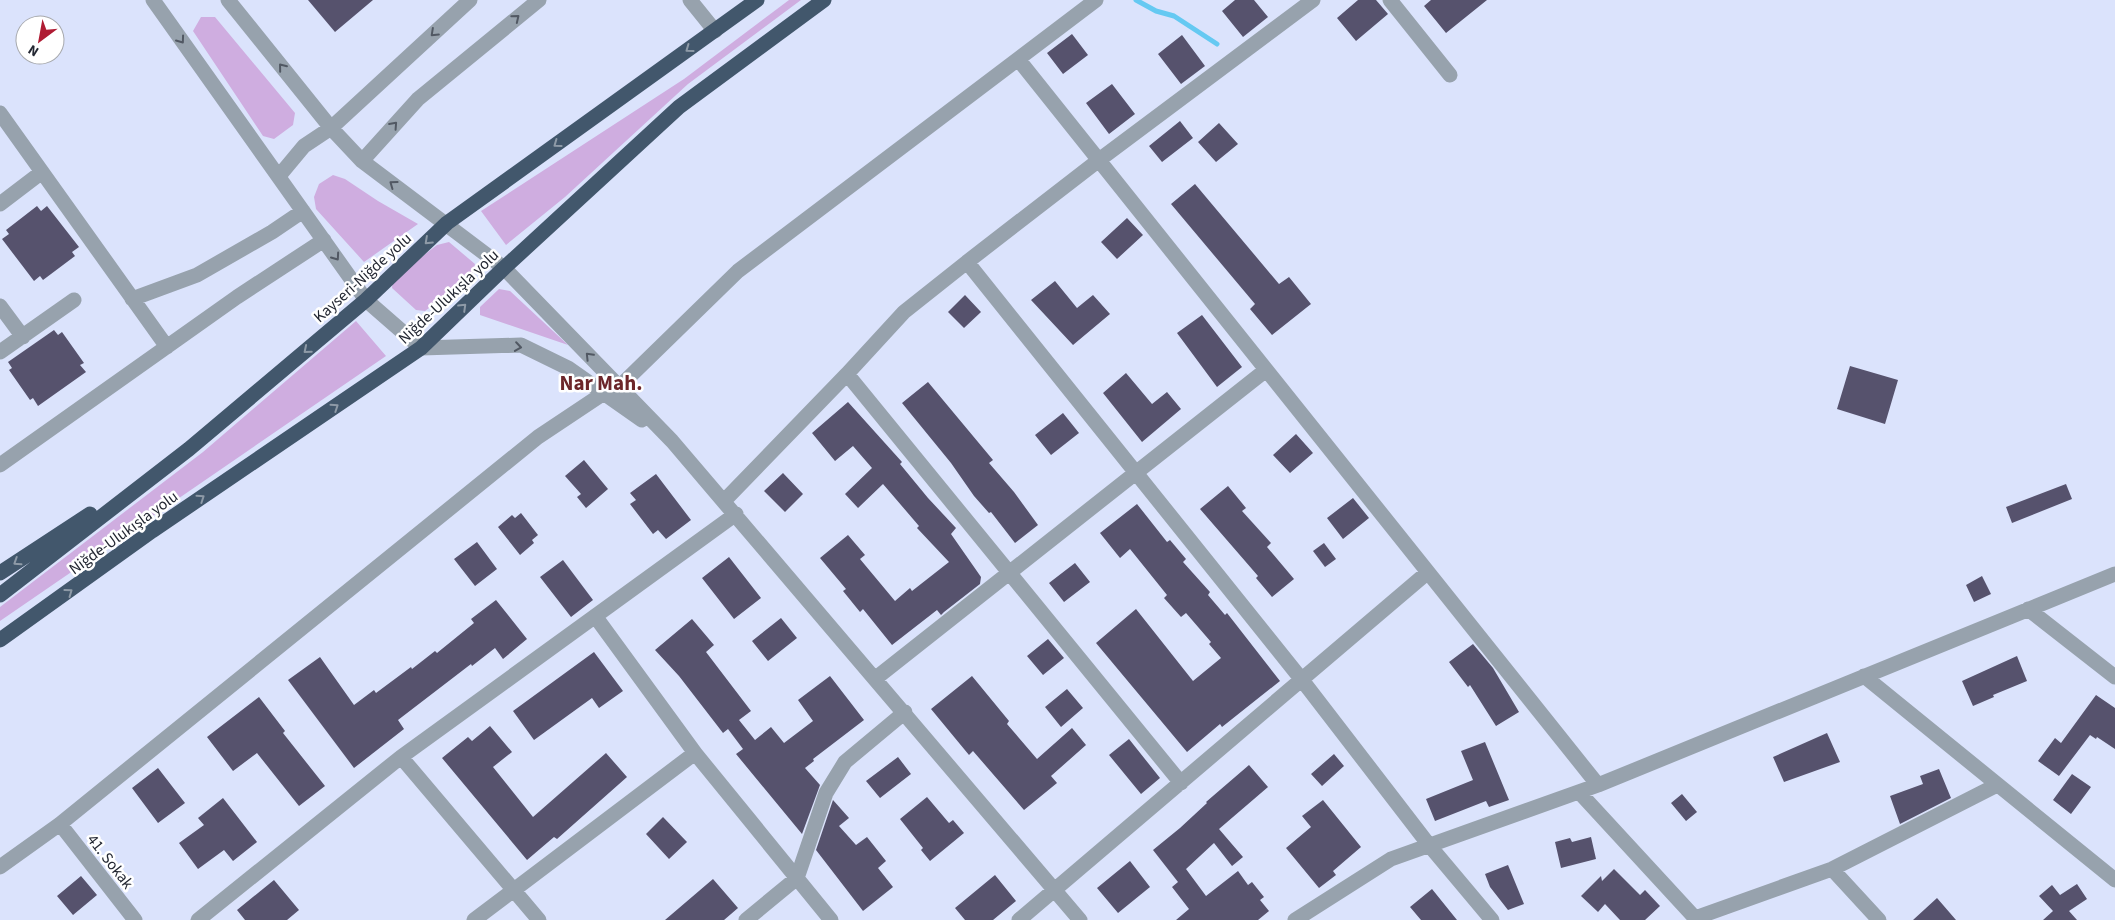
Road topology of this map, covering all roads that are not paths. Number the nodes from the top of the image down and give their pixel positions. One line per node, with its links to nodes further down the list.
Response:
1 (153, 0): 19 (street, one-way to 19)
2 (228, 0): 15 (street, one-way to 2)
3 (470, 0): 15 (street, one-way to 15)
4 (539, 0): 17 (street, one-way to 4)
5 (690, 0): 11 (street)
6 (824, 0): 25 (highway, Niğde-Ulukışla yolu)
7 (1096, 0): 12 (street)
8 (1313, 0): 16 (street)
9 (1390, 0): 13 (street)
10 (750, 2): 11 (highway, Kayseri-Niğde yolu)
11 (715, 31): 22 (highway, Kayseri-Niğde yolu, one-way to 22)
12 (1018, 59): 16 (street); 36 (street)
13 (1450, 75)
14 (0, 114): 18 (street)
15 (331, 128): 17 (street); 19 (street)
16 (1099, 160): 24 (street); 34 (street)
17 (362, 161): 22 (street, one-way to 17)
18 (42, 172): 20 (street); 26 (street)
19 (279, 176): 21 (street)
20 (0, 204)
21 (303, 211): 23 (street); 26 (street)
22 (447, 223): 25 (street); 28 (highway, Kayseri-Niğde yolu, one-way to 28)
23 (324, 240): 28 (street, one-way to 28); 31 (street)
24 (967, 262): 35 (street); 41 (street)
25 (504, 268): 32 (highway, Niğde-Ulukışla yolu, one-way to 25); 36 (street, one-way to 25)
26 (132, 299): 31 (street)
27 (74, 300): 30 (street)
28 (366, 300): 32 (street); 39 (highway, Kayseri-Niğde yolu, one-way to 39)
29 (0, 306): 30 (street)
30 (23, 337): 33 (street)
31 (167, 347): 40 (street)
32 (421, 348): 37 (street, one-way to 37); 51 (highway, Niğde-Ulukışla yolu, one-way to 32)
33 (0, 352)
34 (1266, 370): 41 (street); 44 (street)
35 (847, 374): 42 (street); 46 (street)
36 (619, 386): 38 (street)
37 (604, 393): 38 (street); 63 (street)
38 (672, 441): 42 (street)
39 (189, 449): 45 (highway, one-way to 45); 48 (highway, Kayseri-Niğde yolu)
40 (0, 465)
41 (1135, 473): 46 (street); 55 (street)
42 (724, 501): 43 (street)
43 (736, 514): 50 (street); 54 (street)
44 (1428, 572): 55 (street); 60 (street)
45 (0, 573)
46 (1009, 573): 54 (street); 59 (street)
47 (2115, 574): 49 (street)
48 (0, 595)
49 (2028, 609): 52 (street); 53 (street)
50 (595, 616): 57 (street); 58 (street)
51 (0, 642)
52 (1864, 676): 60 (street); 61 (street)
53 (2115, 676)
54 (876, 678): 56 (street)
55 (1302, 680): 59 (street); 64 (street)
56 (905, 712): 67 (street); 70 (street)
57 (695, 753): 67 (street); 69 (street)
58 (401, 757): 69 (street); 73 (street)
59 (1181, 784): 70 (street)
60 (1598, 785): 62 (street)
61 (1997, 785): 66 (street); 68 (street)
62 (1579, 792): 64 (street); 71 (street)
63 (60, 824): 65 (street); 72 (street, 41. Sokak)
64 (1429, 846): 80 (street); 81 (street)
65 (0, 867)
66 (1832, 869): 71 (street); 82 (street)
67 (797, 878): 76 (street); 77 (street)
68 (2115, 880)
69 (514, 890): 74 (street); 75 (street)
70 (1056, 891): 78 (street); 79 (street)
71 (1696, 919)
72 (135, 920)
73 (198, 920)
74 (474, 920)
75 (539, 920)
76 (746, 920)
77 (831, 920)
78 (1019, 920)
79 (1080, 920)
80 (1295, 920)
81 (1492, 920)
82 (1879, 920)

